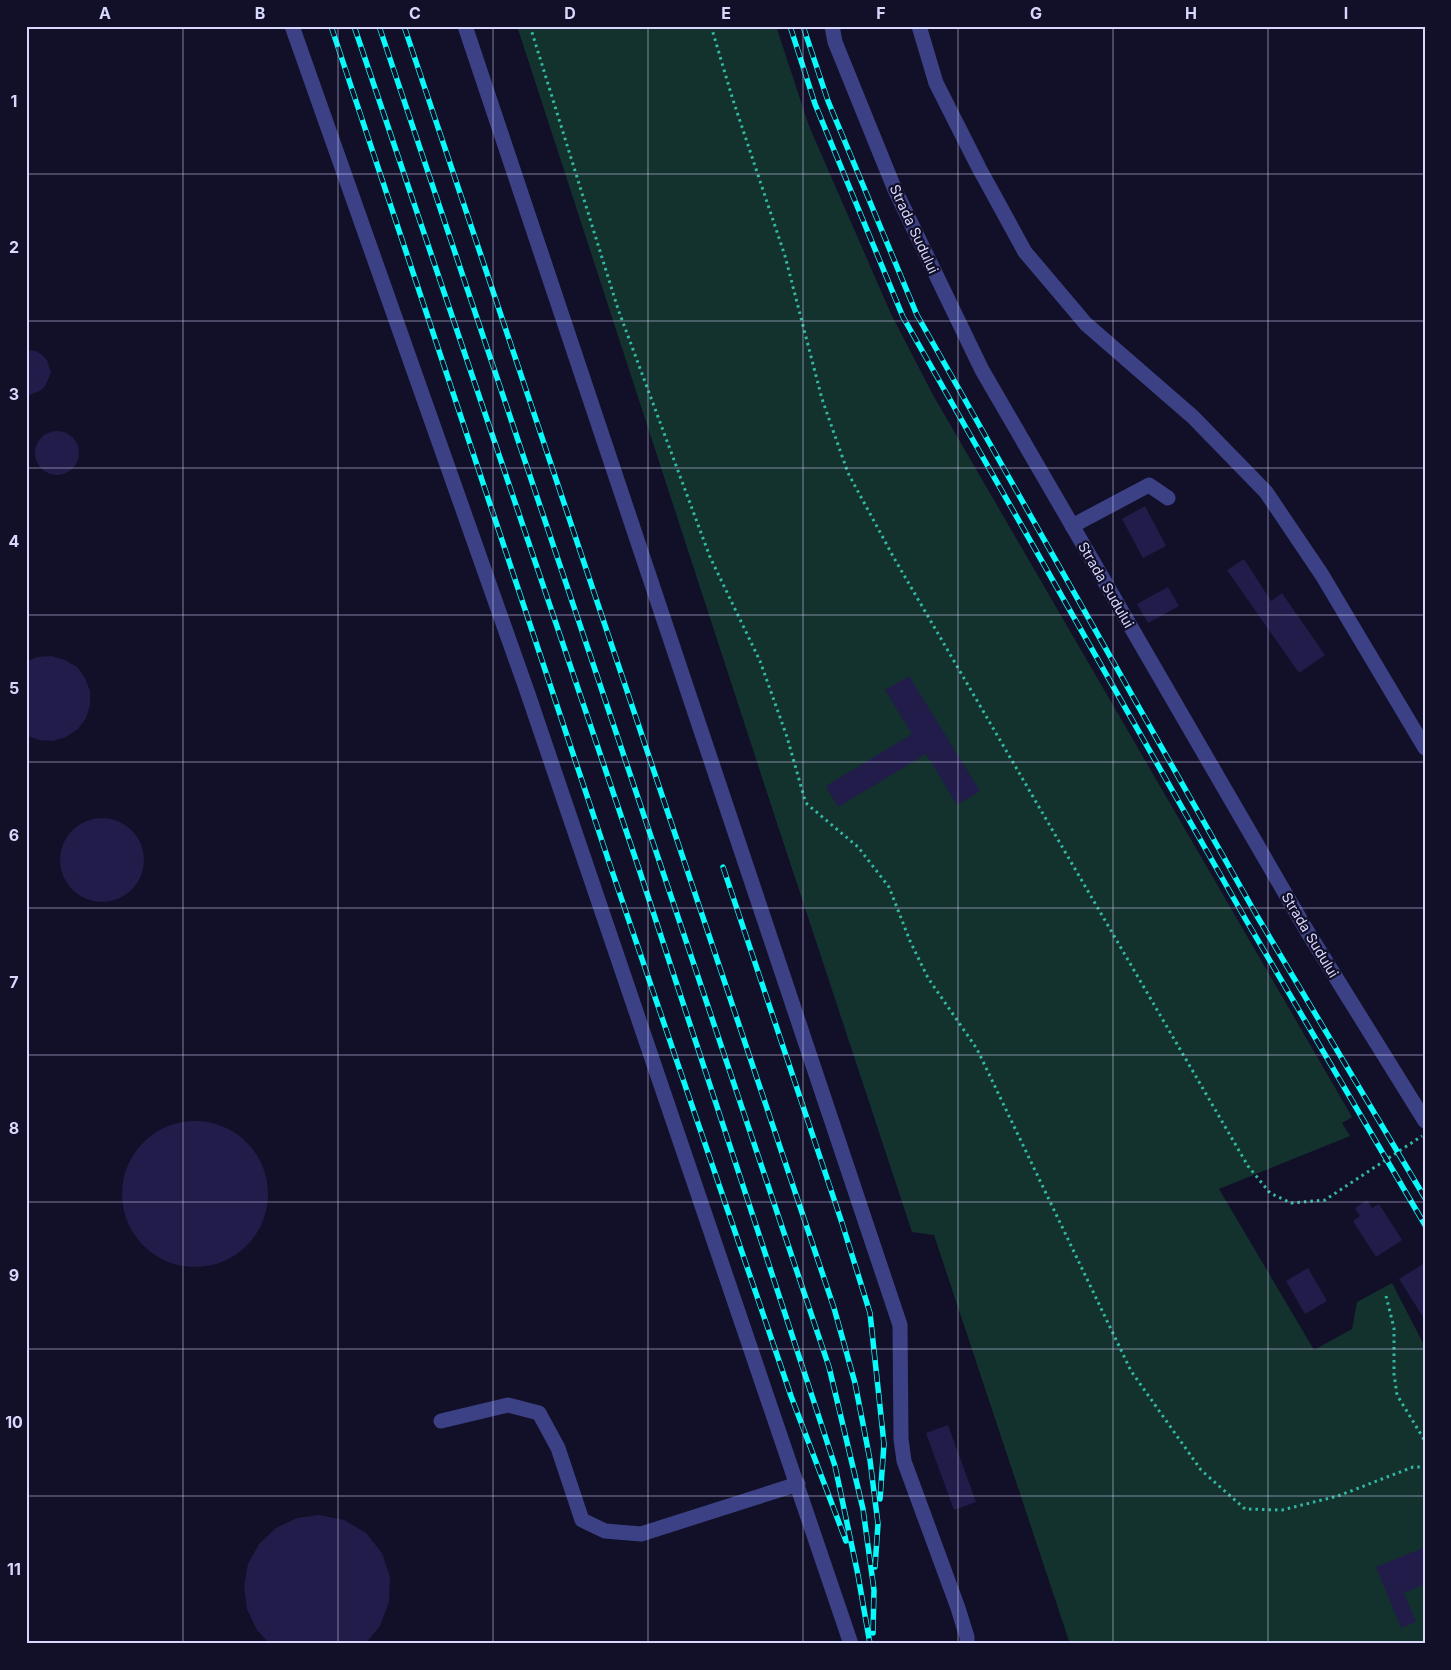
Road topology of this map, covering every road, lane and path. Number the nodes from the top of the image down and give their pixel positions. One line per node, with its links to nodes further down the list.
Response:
1 (292, 26): 16 (street)
2 (465, 26): 18 (street)
3 (530, 26): 15 (path)
4 (711, 26): 11 (path)
5 (832, 26): 8 (street, Strada Sudului)
6 (919, 26): 9 (street)
7 (1168, 498): 8 (street)
8 (1072, 526): 10 (street, Strada Sudului)
9 (1425, 748)
10 (1425, 1121)
11 (1425, 1134)
12 (1386, 1296): 14 (path)
13 (442, 1421): 16 (street)
14 (1425, 1441)
15 (1425, 1467)
16 (798, 1484): 17 (street)
17 (851, 1644)
18 (967, 1644)

